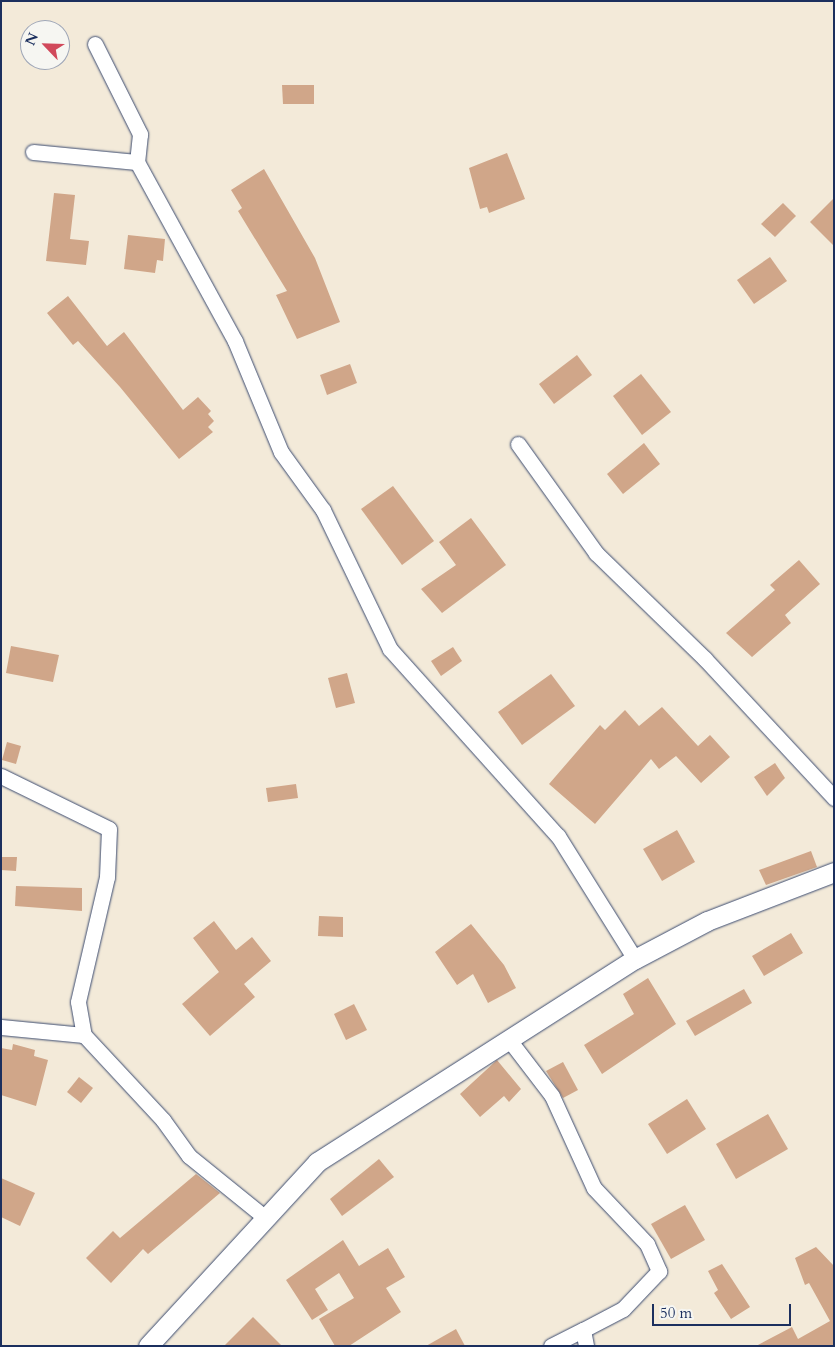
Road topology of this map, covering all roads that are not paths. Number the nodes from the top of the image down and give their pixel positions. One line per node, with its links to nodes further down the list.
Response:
1 (95, 44): 3 (street)
2 (33, 152): 3 (street)
3 (137, 162): 8 (street)
4 (518, 444): 6 (street)
5 (1, 776): 10 (street)
6 (834, 798)
7 (834, 872): 8 (street)
8 (635, 959): 11 (street)
9 (1, 1027): 10 (street)
10 (84, 1035): 12 (street)
11 (510, 1040): 12 (street); 13 (street)
12 (264, 1216): 14 (street)
13 (583, 1330): 15 (street); 16 (street)
14 (148, 1346)
15 (551, 1346)
16 (586, 1346)

